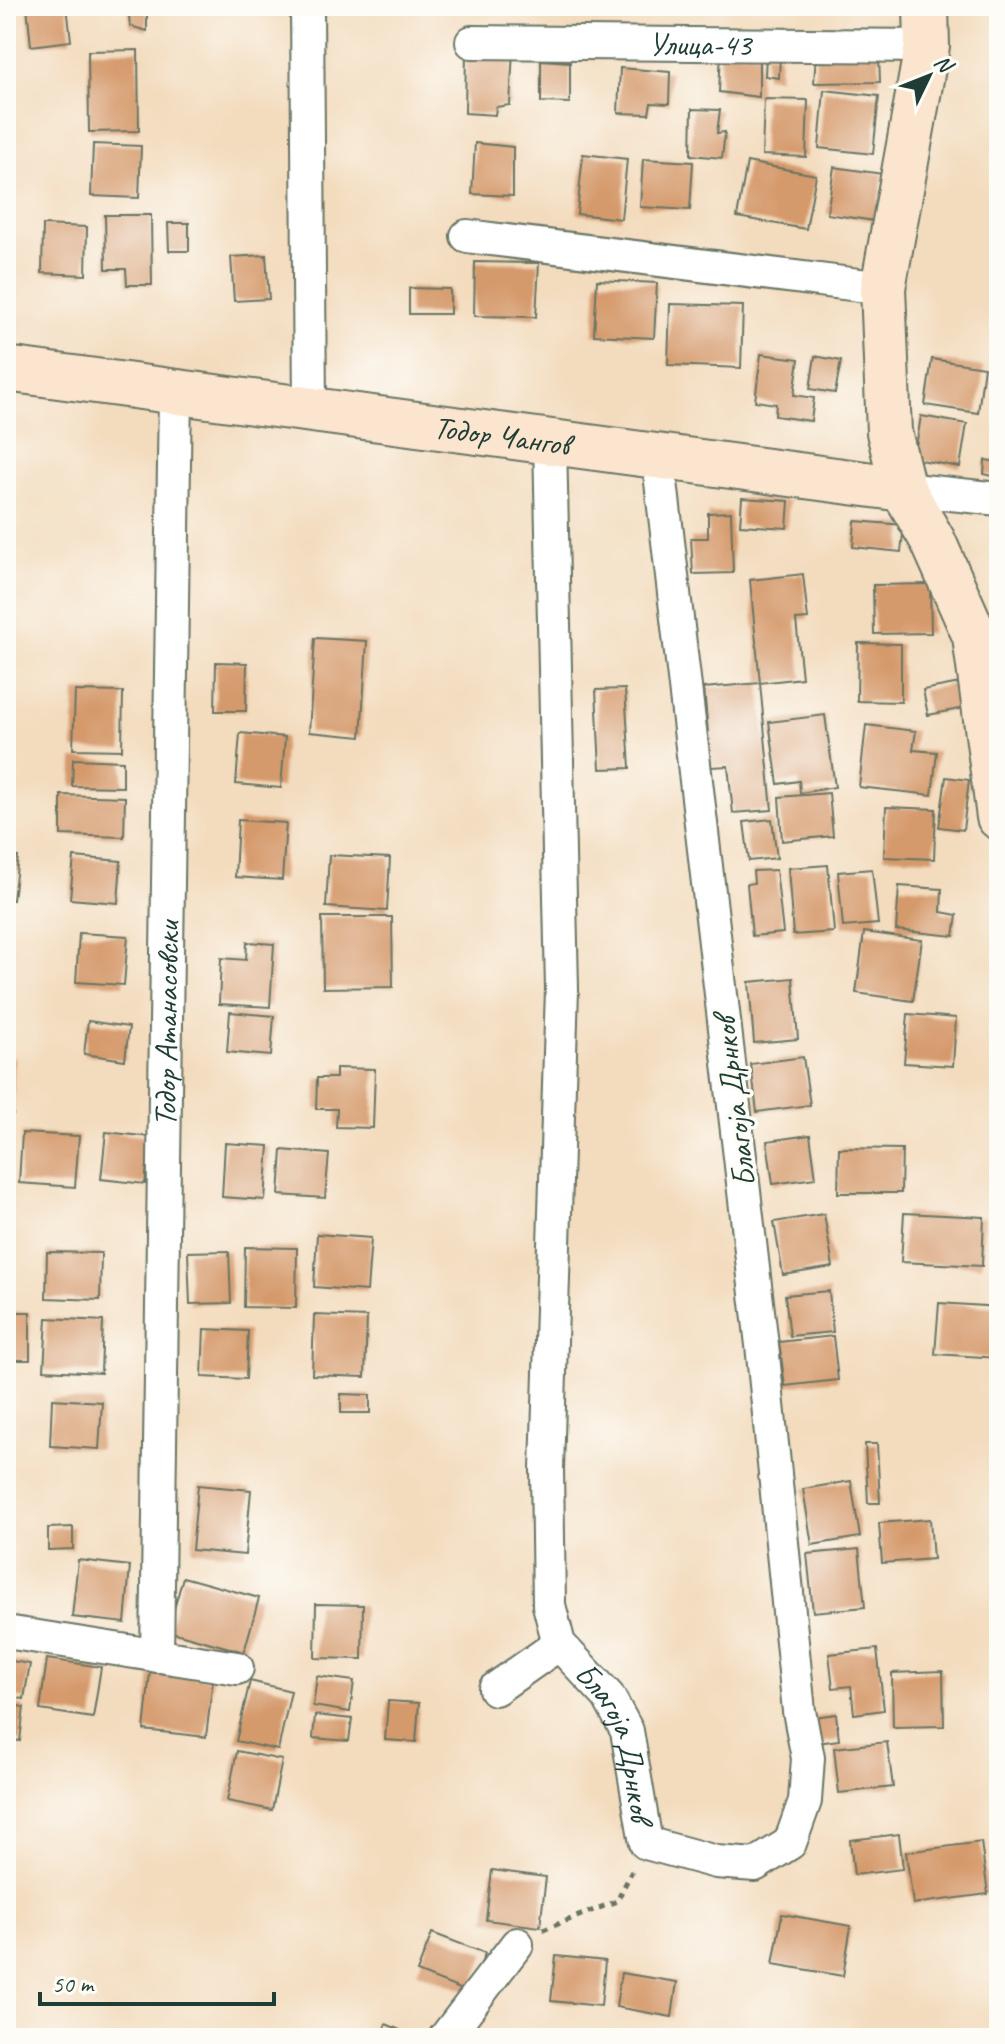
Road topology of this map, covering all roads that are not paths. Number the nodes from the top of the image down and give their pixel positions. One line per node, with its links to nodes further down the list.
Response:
1 (307, 6): 8 (street)
2 (926, 26): 3 (street, Улица-43); 5 (street)
3 (472, 42)
4 (467, 236): 5 (street)
5 (883, 288): 11 (street)
6 (6, 369): 7 (street, Тодор Чангов)
7 (175, 392): 8 (street, Тодор Чангов); 16 (street, Тодор Атанасовски)
8 (310, 410): 9 (street, Тодор Чангов)
9 (550, 441): 10 (street, Тодор Чангов); 15 (street, Благоја Дрнков)
10 (658, 456): 11 (street, Тодор Чангов); 15 (street, Благоја Дрнков)
11 (903, 489): 12 (street, Тодор Чангов); 13 (street)
12 (999, 499)
13 (999, 817)
14 (6, 1632): 16 (street)
15 (559, 1644): 18 (street)
16 (157, 1656): 17 (street)
17 (237, 1668)
18 (495, 1689)
19 (517, 1944): 20 (street)
20 (445, 2038)

